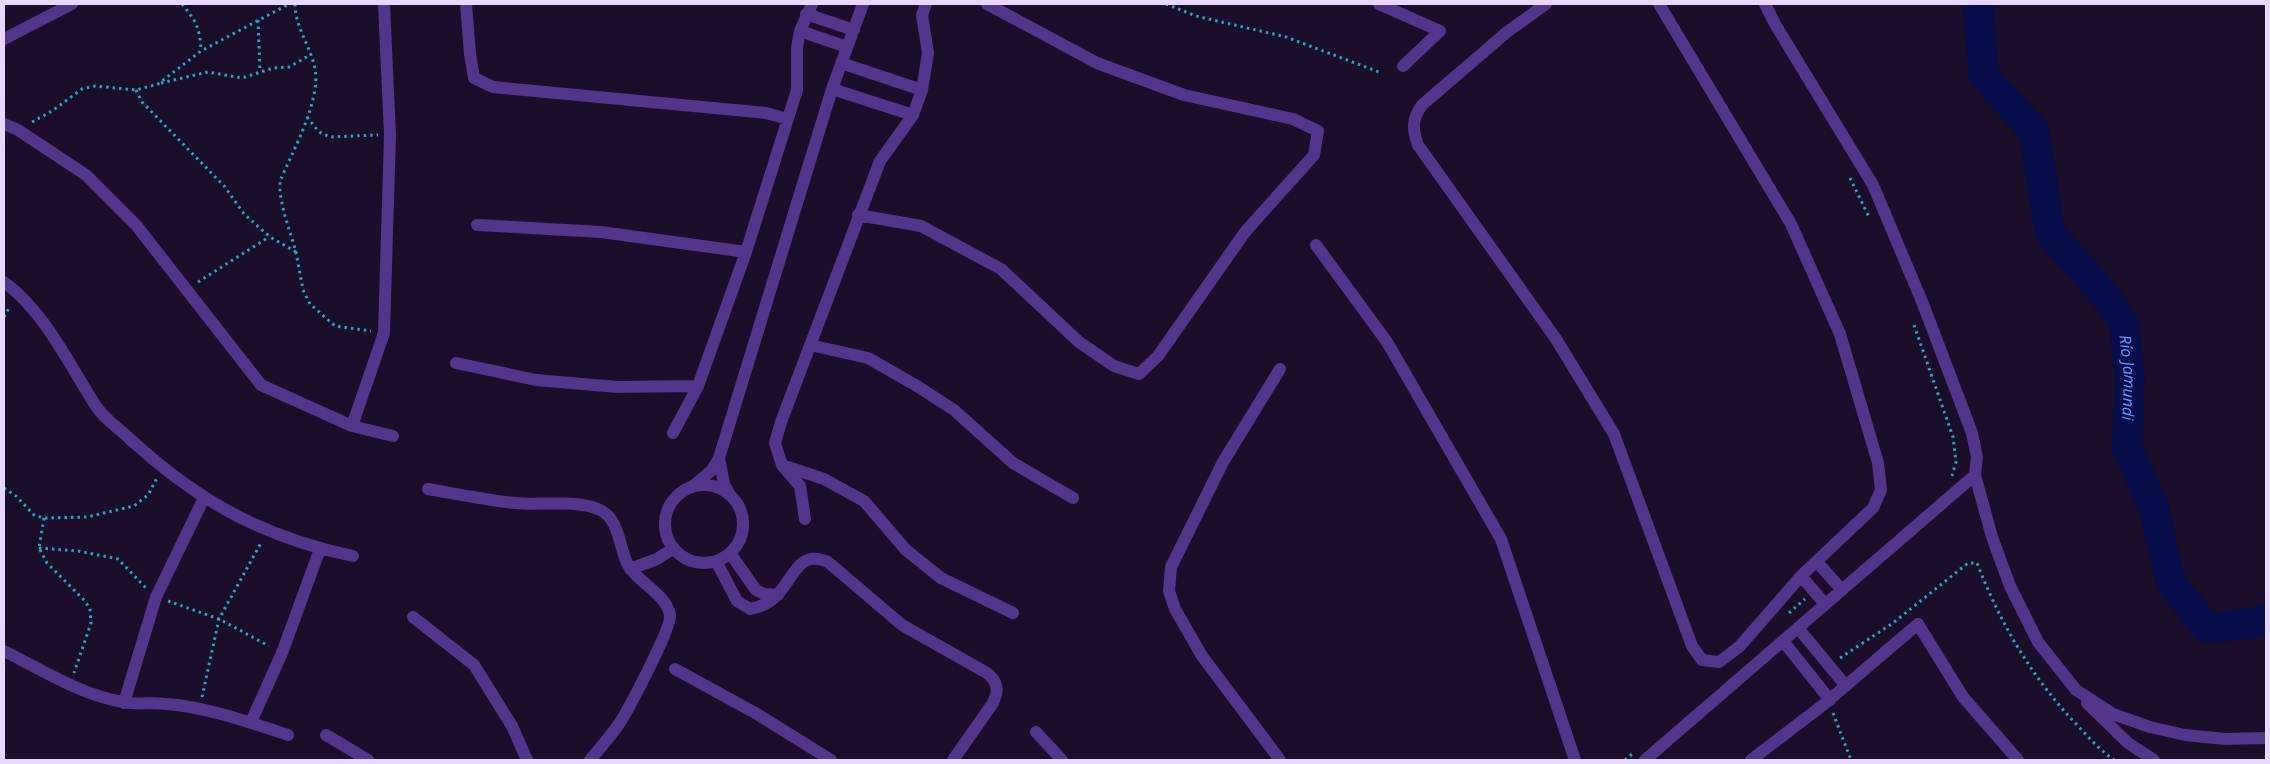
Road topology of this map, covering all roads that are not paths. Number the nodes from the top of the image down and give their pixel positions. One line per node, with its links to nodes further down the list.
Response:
1 (72, 4): 14 (street)
2 (384, 4): 32 (street)
3 (466, 4): 21 (street)
4 (863, 4): 12 (street)
5 (926, 4): 19 (street)
6 (986, 4): 23 (street)
7 (1379, 4): 17 (street)
8 (1546, 4): 51 (street)
9 (1659, 4): 49 (street)
10 (1765, 4): 37 (street)
11 (809, 9): 12 (street); 13 (street)
12 (854, 30): 15 (street)
13 (800, 32): 15 (street); 21 (street)
14 (4, 40)
15 (847, 47): 16 (street)
16 (841, 63): 18 (street); 19 (street)
17 (1403, 66)
18 (832, 89): 20 (street); 35 (street)
19 (922, 90): 20 (street)
20 (913, 114): 23 (street)
21 (788, 119): 26 (street)
22 (4, 124): 32 (street)
23 (858, 215): 28 (street)
24 (477, 225): 26 (street)
25 (1316, 245): 77 (street)
26 (746, 252): 31 (street)
27 (4, 282): 41 (street)
28 (810, 345): 36 (street); 42 (street)
29 (456, 364): 31 (street)
30 (1280, 369): 76 (street)
31 (698, 386): 33 (street)
32 (352, 426): 34 (street)
33 (673, 433)
34 (394, 436)
35 (719, 458): 38 (street); 40 (street)
36 (782, 465): 43 (street); 55 (street)
37 (1975, 475): 52 (street); 62 (street)
38 (692, 488): 40 (street); 44 (street)
39 (428, 489): 50 (street)
40 (730, 495): 46 (street)
41 (204, 498): 45 (street); 63 (street)
42 (1073, 498)
43 (805, 520)
44 (674, 548): 48 (street); 50 (street)
45 (320, 549): 47 (street); 65 (street)
46 (730, 553): 48 (street); 53 (street)
47 (353, 556)
48 (716, 561): 53 (street)
49 (1817, 562): 51 (street); 52 (street)
50 (630, 569): 72 (street)
51 (1801, 576): 54 (street)
52 (1842, 590): 54 (street)
53 (778, 595): 74 (street)
54 (1825, 604): 57 (street)
55 (1013, 613)
56 (414, 617): 71 (street)
57 (1798, 628): 58 (street); 61 (street)
58 (1783, 641): 64 (street); 78 (street)
59 (4, 651): 63 (street)
60 (675, 669): 73 (street)
61 (1846, 686): 64 (street); 80 (street)
62 (2076, 690): 69 (street); 81 (street)
63 (124, 702): 65 (street)
64 (1826, 702): 79 (street)
65 (251, 722): 67 (street)
66 (1036, 732): 75 (street)
67 (288, 735)
68 (326, 735): 70 (street)
69 (2266, 738)
70 (368, 760)
71 (527, 760)
72 (590, 760)
73 (832, 760)
74 (952, 760)
75 (1062, 760)
76 (1280, 760)
77 (1575, 760)
78 (1645, 760)
79 (1751, 760)
80 (2018, 760)
81 (2154, 760)

